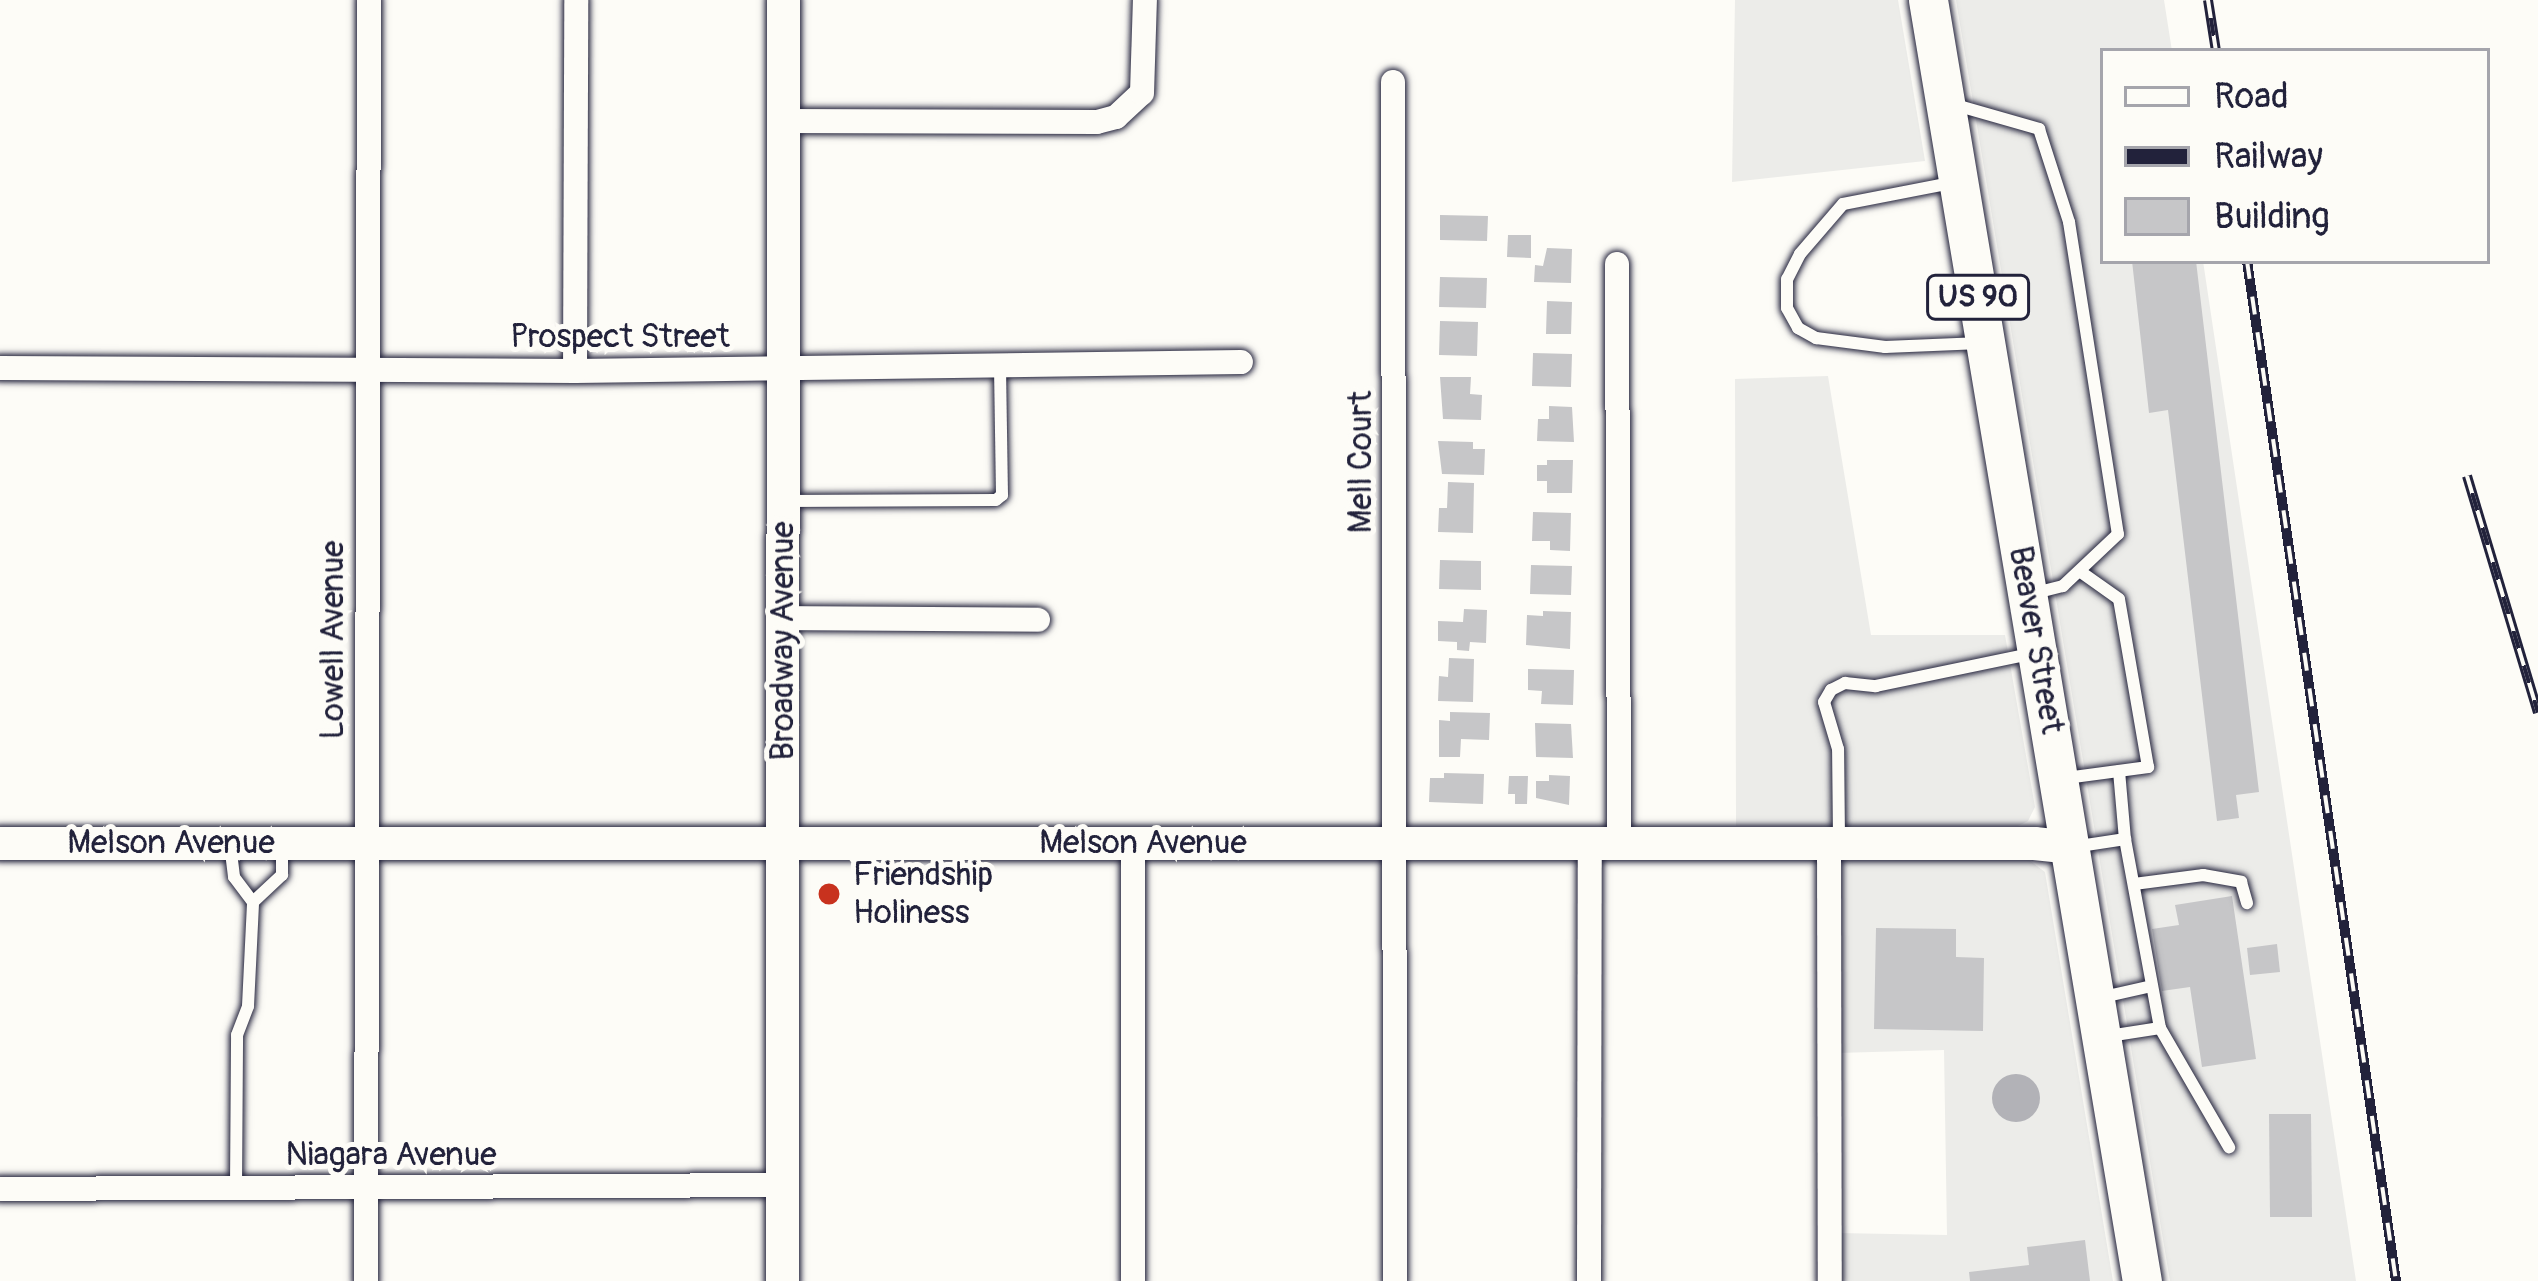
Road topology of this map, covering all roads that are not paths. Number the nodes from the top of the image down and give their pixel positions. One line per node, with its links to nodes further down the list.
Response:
1 (369, 0): 15 (street, Lowell Avenue)
2 (576, 0): 17 (street)
3 (783, 0): 8 (street, Broadway Avenue)
4 (1145, 0): 8 (street)
5 (1928, 0): 7 (main road, Beaver Street / US 90)
6 (1393, 82): 28 (street, Mell Court)
7 (1945, 102): 9 (main road, Beaver Street / US 90); 19 (lane)
8 (783, 121): 16 (street, Broadway Avenue)
9 (1958, 182): 11 (main road, Beaver Street / US 90); 11 (lane)
10 (1617, 264): 29 (street)
11 (1985, 342): 20 (main road, Beaver Street / US 90)
12 (1241, 362): 13 (street, Prospect Street)
13 (1000, 366): 16 (street, Prospect Street); 18 (lane)
14 (0, 368): 15 (street, Prospect Street)
15 (368, 368): 17 (street, Prospect Street); 33 (street, Lowell Avenue)
16 (783, 369): 17 (street, Prospect Street); 18 (street, Broadway Avenue)
17 (575, 371)
18 (782, 501): 21 (street, Broadway Avenue)
19 (2081, 572): 20 (lane); 24 (lane)
20 (2028, 594): 23 (main road, Beaver Street / US 90)
21 (782, 618): 22 (street); 27 (street, Broadway Avenue)
22 (1038, 620)
23 (2038, 652): 25 (main road, Beaver Street / US 90); 35 (lane)
24 (2119, 771): 25 (lane); 26 (lane)
25 (2059, 778): 36 (main road, Beaver Street / US 90)
26 (2125, 838): 36 (lane); 37 (lane)
27 (783, 842): 33 (street, Melson Avenue); 34 (street, Melson Avenue); 44 (street, Broadway Avenue)
28 (1394, 842): 29 (street, Melson Avenue); 34 (street, Melson Avenue); 51 (street, Mell Court)
29 (1605, 842): 35 (street, Melson Avenue); 52 (street)
30 (0, 843): 31 (street, Melson Avenue)
31 (230, 843): 32 (street, Melson Avenue); 38 (lane)
32 (283, 843): 33 (street, Melson Avenue); 38 (lane)
33 (364, 843): 47 (street, Lowell Avenue)
34 (1133, 843): 50 (street)
35 (1834, 843): 36 (street, Melson Avenue); 53 (street)
36 (2070, 847): 41 (main road, Beaver Street / US 90)
37 (2134, 884): 39 (lane); 40 (lane)
38 (253, 902): 46 (lane)
39 (2248, 903)
40 (2152, 986): 41 (lane); 42 (lane)
41 (2099, 1018): 42 (lane); 54 (main road, Beaver Street / US 90)
42 (2160, 1028): 43 (lane)
43 (2229, 1147)
44 (783, 1184): 47 (street, Niagara Avenue); 49 (street, Broadway Avenue)
45 (0, 1189): 46 (street, Niagara Avenue)
46 (236, 1189): 47 (street, Niagara Avenue)
47 (367, 1189): 48 (street, Lowell Avenue)
48 (366, 1281)
49 (782, 1281)
50 (1132, 1281)
51 (1394, 1281)
52 (1589, 1281)
53 (1830, 1281)
54 (2142, 1281)

